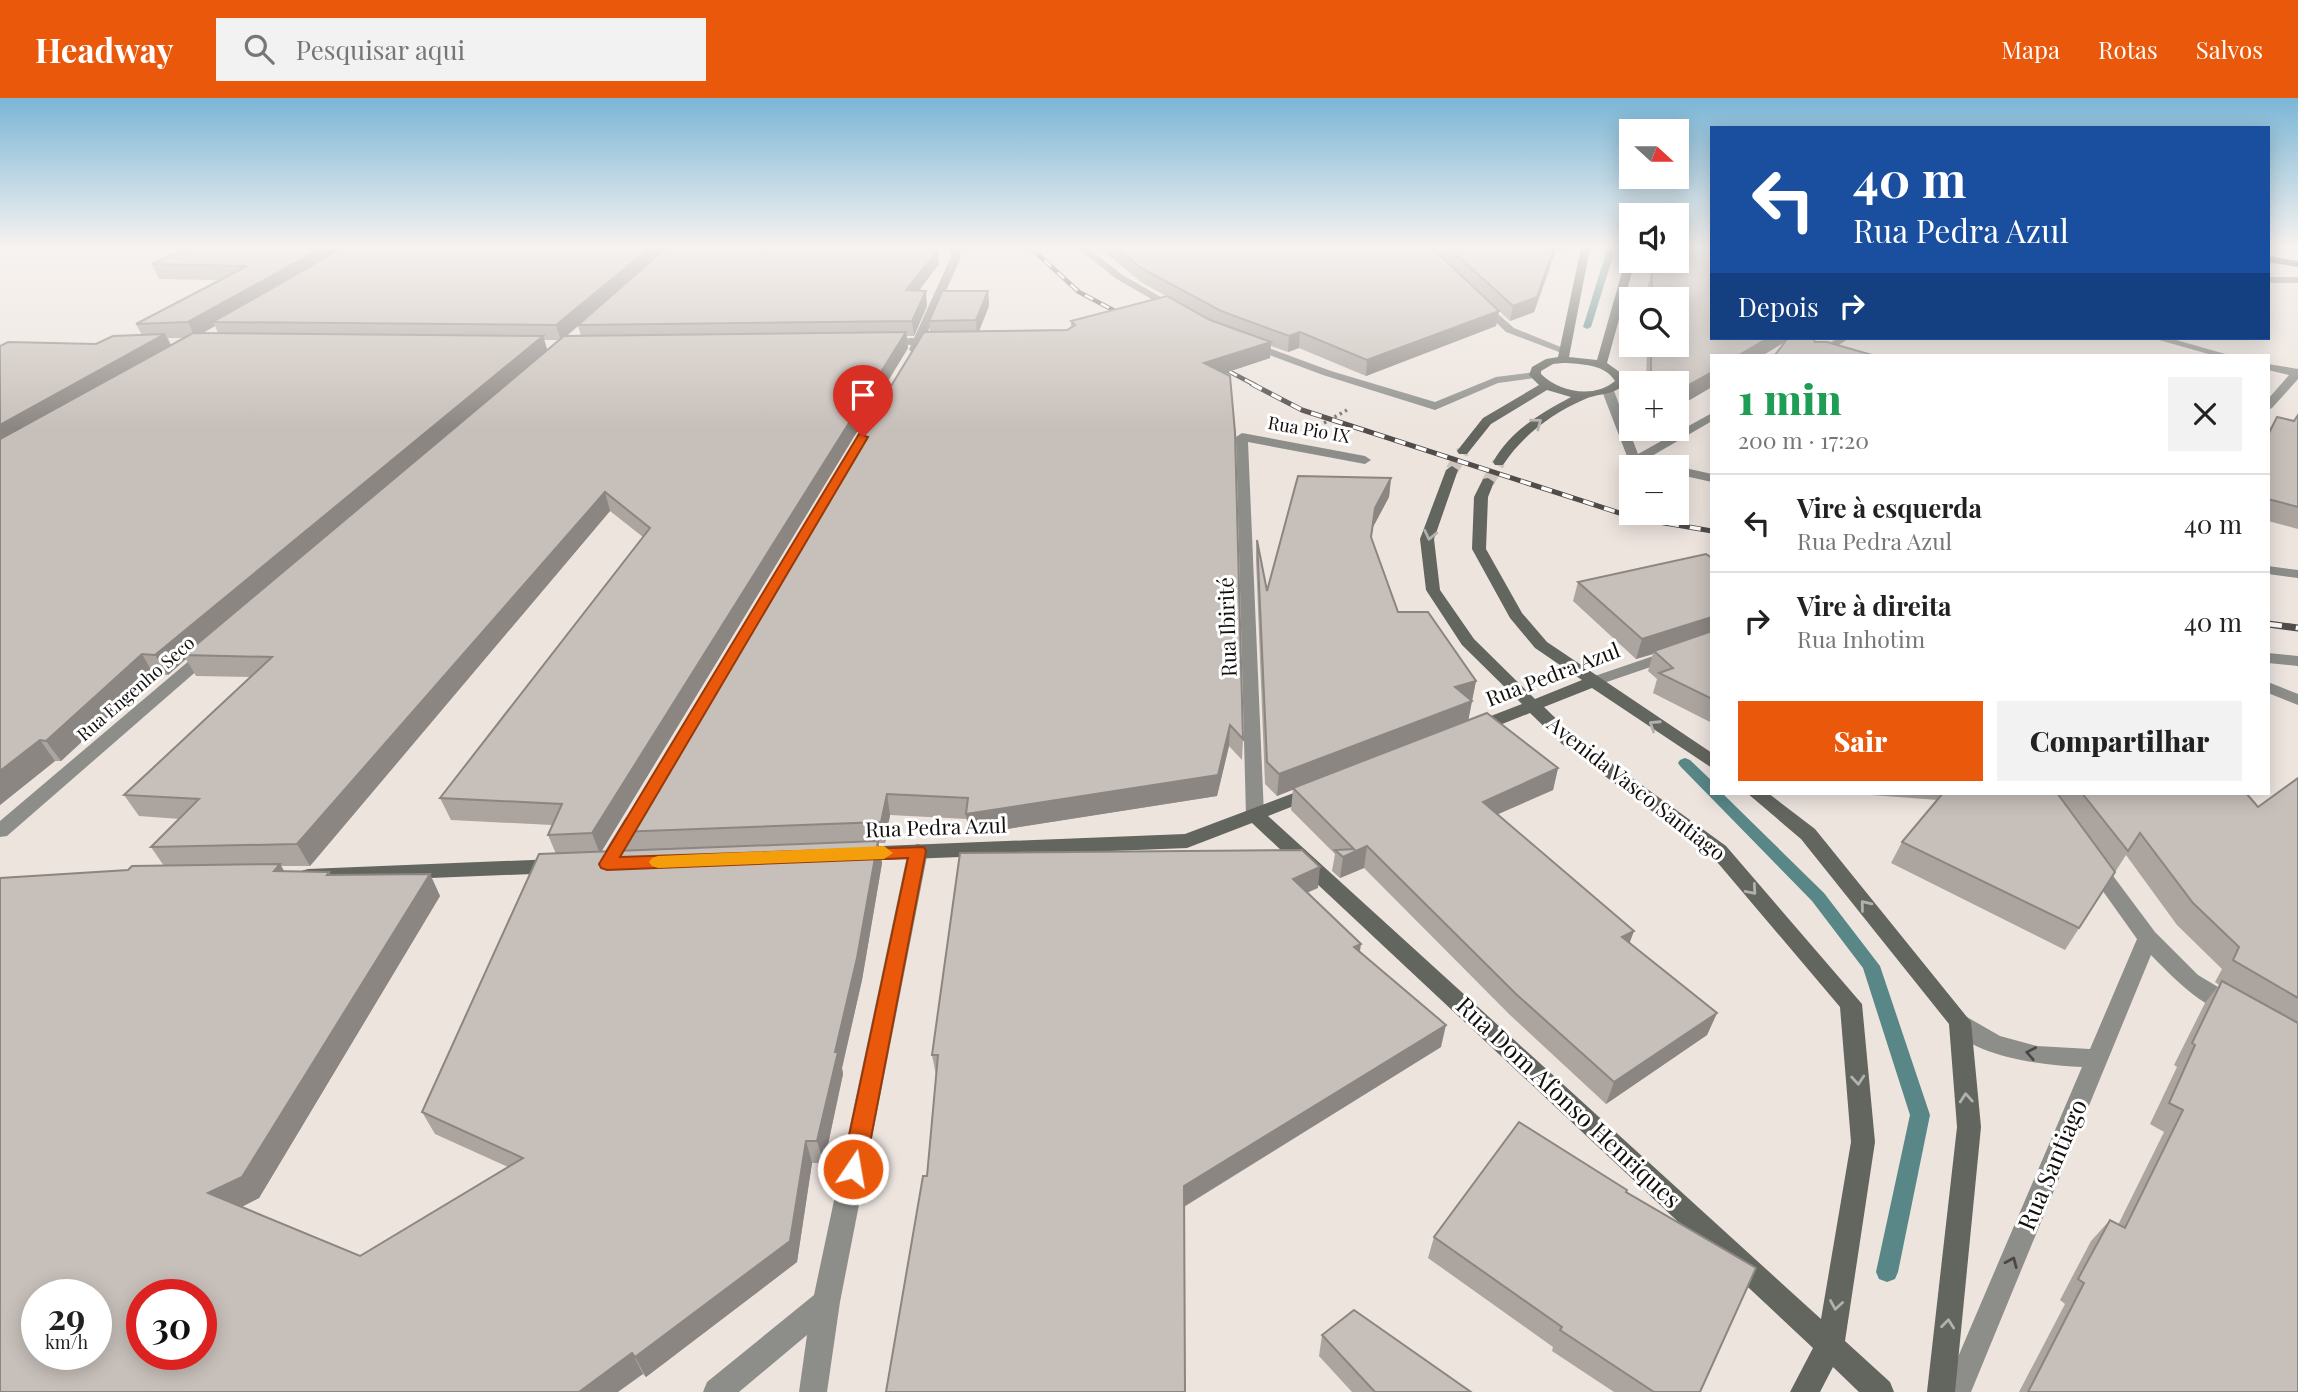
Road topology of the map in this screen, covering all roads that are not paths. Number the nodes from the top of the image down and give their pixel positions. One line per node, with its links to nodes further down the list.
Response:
1 (934, 308): 12 (street)
2 (1175, 308): 6 (street)
3 (1487, 308): 15 (street)
4 (1573, 308): 15 (street)
5 (1617, 308): 17 (street)
6 (1187, 315)
7 (1238, 340): 20 (street)
8 (1841, 340): 13 (street)
9 (2165, 340): 14 (street)
10 (958, 341): 12 (street)
11 (879, 342): 12 (street)
12 (920, 342): 16 (street)
13 (1817, 354)
14 (2220, 354)
15 (1563, 355): 17 (street); 20 (street)
16 (905, 365)
17 (1601, 366): 22 (street)
18 (2270, 367): 19 (street)
19 (2297, 373): 24 (street)
20 (1535, 374): 21 (street)
21 (1547, 385): 23 (street); 27 (street)
22 (1608, 391): 23 (street); 28 (street)
23 (1584, 394): 31 (street, one-way to 23)
24 (2270, 405)
25 (1710, 417): 29 (street)
26 (1242, 437): 30 (street, Rua Pio IX); 51 (street, Rua Ibirité)
27 (1463, 451)
28 (1632, 455)
29 (1644, 455)
30 (1364, 460)
31 (1499, 462)
32 (1452, 470): 45 (street, Avenida Vasco Santiago, one-way to 45)
33 (1689, 473): 34 (street)
34 (1710, 478)
35 (1488, 482): 42 (street)
36 (2270, 570): 37 (street)
37 (2298, 574)
38 (220, 642): 52 (street, Rua Engenho Seco)
39 (1710, 643): 42 (street, Rua Pedra Azul)
40 (2270, 658): 41 (street)
41 (2298, 661)
42 (1592, 682): 45 (street, Rua Pedra Azul); 47 (street, one-way to 42)
43 (2270, 688): 44 (street)
44 (2298, 700)
45 (1533, 706): 46 (street, Rua Pedra Azul); 64 (street, Avenida Vasco Santiago, one-way to 64)
46 (1457, 735)
47 (1710, 761)
48 (1331, 785): 51 (street, Rua Pedra Azul)
49 (1759, 795): 61 (street, one-way to 49)
50 (643, 804): 57 (street)
51 (1255, 815): 54 (street, Rua Pedra Azul); 64 (street, Rua Dom Afonso Henriques)
52 (0, 831)
53 (2082, 849): 59 (street)
54 (918, 851): 55 (street, Rua Pedra Azul); 63 (street)
55 (837, 855)
56 (634, 863): 57 (street)
57 (594, 864): 58 (street)
58 (283, 877)
59 (2148, 938): 60 (street); 62 (street, Rua Santiago)
60 (2250, 1017)
61 (1961, 1022): 62 (street, one-way to 61); 69 (street, one-way to 61)
62 (2099, 1059): 70 (street, Rua Santiago, one-way to 62)
63 (827, 1302): 65 (street); 66 (street)
64 (1830, 1345): 67 (street, Avenida Vasco Santiago); 68 (street, Rua Dom Afonso Henriques)
65 (717, 1392)
66 (813, 1392)
67 (1804, 1392)
68 (1880, 1392)
69 (1941, 1392)
70 (1957, 1392)

